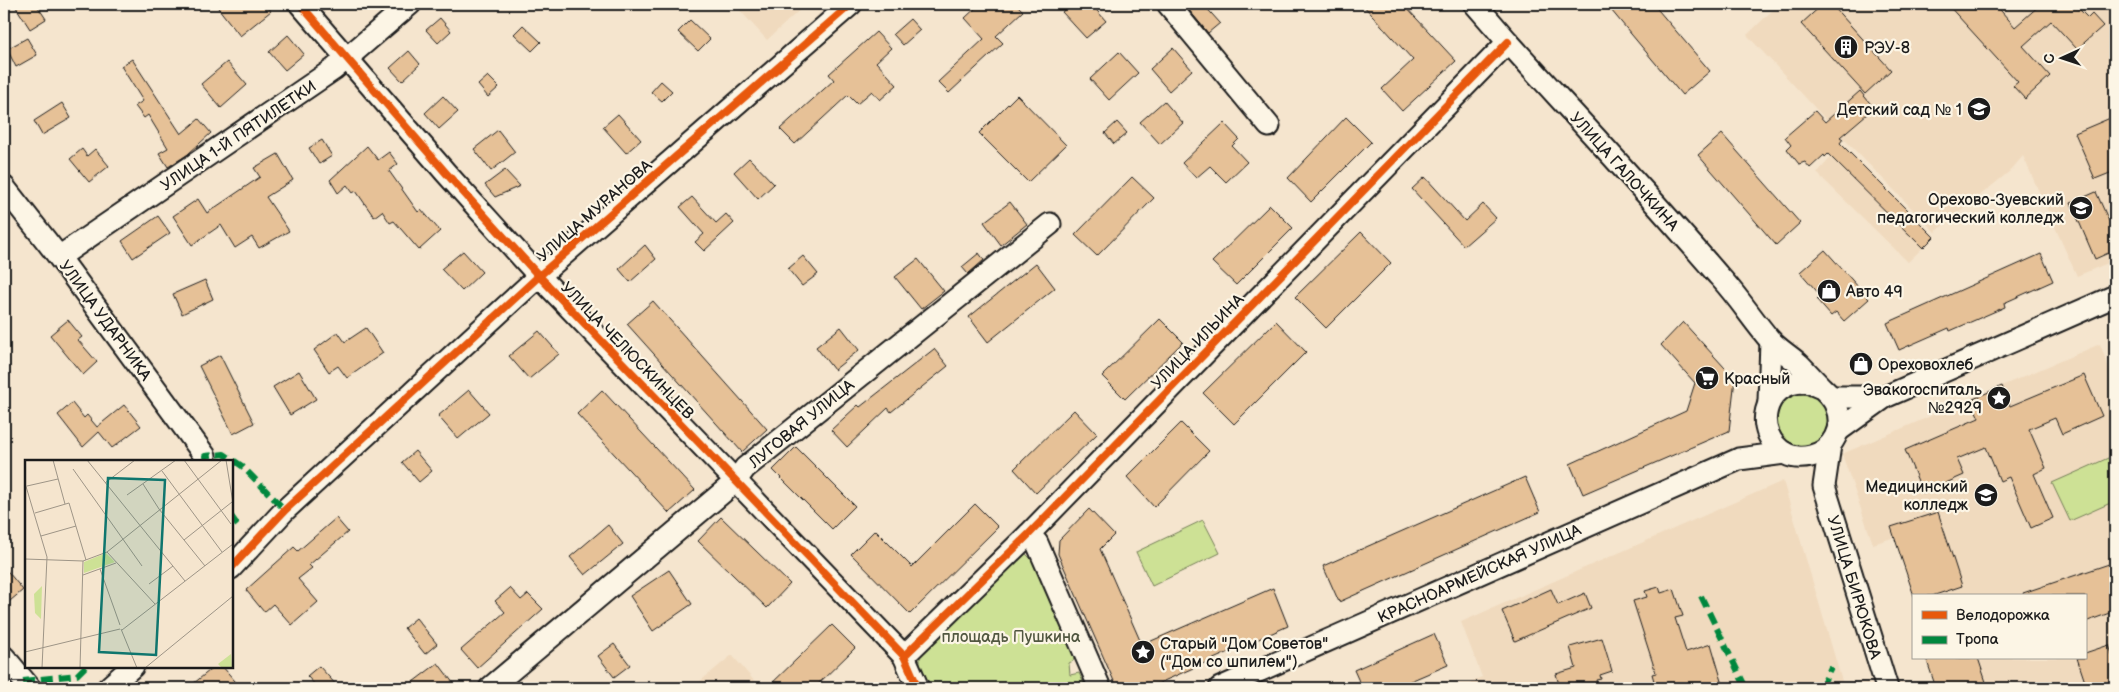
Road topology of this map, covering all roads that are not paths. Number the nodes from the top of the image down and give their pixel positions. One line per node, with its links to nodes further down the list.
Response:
1 (300, 4): 7 (street, УЛИЦА ЧЕЛЮСКИНЦЕВ)
2 (410, 4): 7 (street, УЛИЦА 1-Й ПЯТИЛЕТКИ)
3 (851, 4): 12 (street, УЛИЦА МУРАНОВА)
4 (1168, 4): 8 (street)
5 (1475, 4): 6 (street, УЛИЦА ГАЛОЧКИНА)
6 (1508, 42): 14 (street, УЛИЦА ГАЛОЧКИНА); 25 (street, УЛИЦА ИЛЬИНА)
7 (348, 59): 11 (street, УЛИЦА 1-Й ПЯТИЛЕТКИ); 12 (street, УЛИЦА ЧЕЛЮСКИНЦЕВ)
8 (1268, 126)
9 (4, 187): 11 (street, УЛИЦА УДАРНИКА)
10 (1050, 224): 23 (street, ЛУГОВАЯ УЛИЦА)
11 (59, 257): 21 (street, УЛИЦА УДАРНИКА)
12 (539, 276): 23 (street, УЛИЦА ЧЕЛЮСКИНЦЕВ); 26 (street, УЛИЦА МУРАНОВА)
13 (2115, 296): 16 (street)
14 (1771, 341): 15 (street, УЛИЦА ГАЛОЧКИНА); 17 (street)
15 (1827, 392): 16 (street); 17 (street); 19 (street)
16 (1885, 397): 19 (street)
17 (1769, 401): 18 (street)
18 (1765, 426): 20 (street); 22 (street)
19 (1834, 437): 20 (street); 24 (street)
20 (1790, 455): 22 (street); 24 (street)
21 (205, 456)
22 (1739, 459): 35 (street, КРАСНОАРМЕЙСКАЯ УЛИЦА)
23 (734, 482): 27 (street, УЛИЦА ЧЕЛЮСКИНЦЕВ); 32 (street, ЛУГОВАЯ УЛИЦА)
24 (1824, 486): 36 (street, УЛИЦА БИРЮКОВА)
25 (1029, 534): 27 (street, УЛИЦА ИЛЬИНА); 34 (street)
26 (232, 567)
27 (904, 656): 33 (street, УЛИЦА ЧЕЛЮСКИНЦЕВ)
28 (4, 657): 30 (street)
29 (131, 667): 31 (street)
30 (30, 688)
31 (108, 688)
32 (490, 688)
33 (918, 688)
34 (1100, 688)
35 (1220, 688)
36 (1887, 688)

